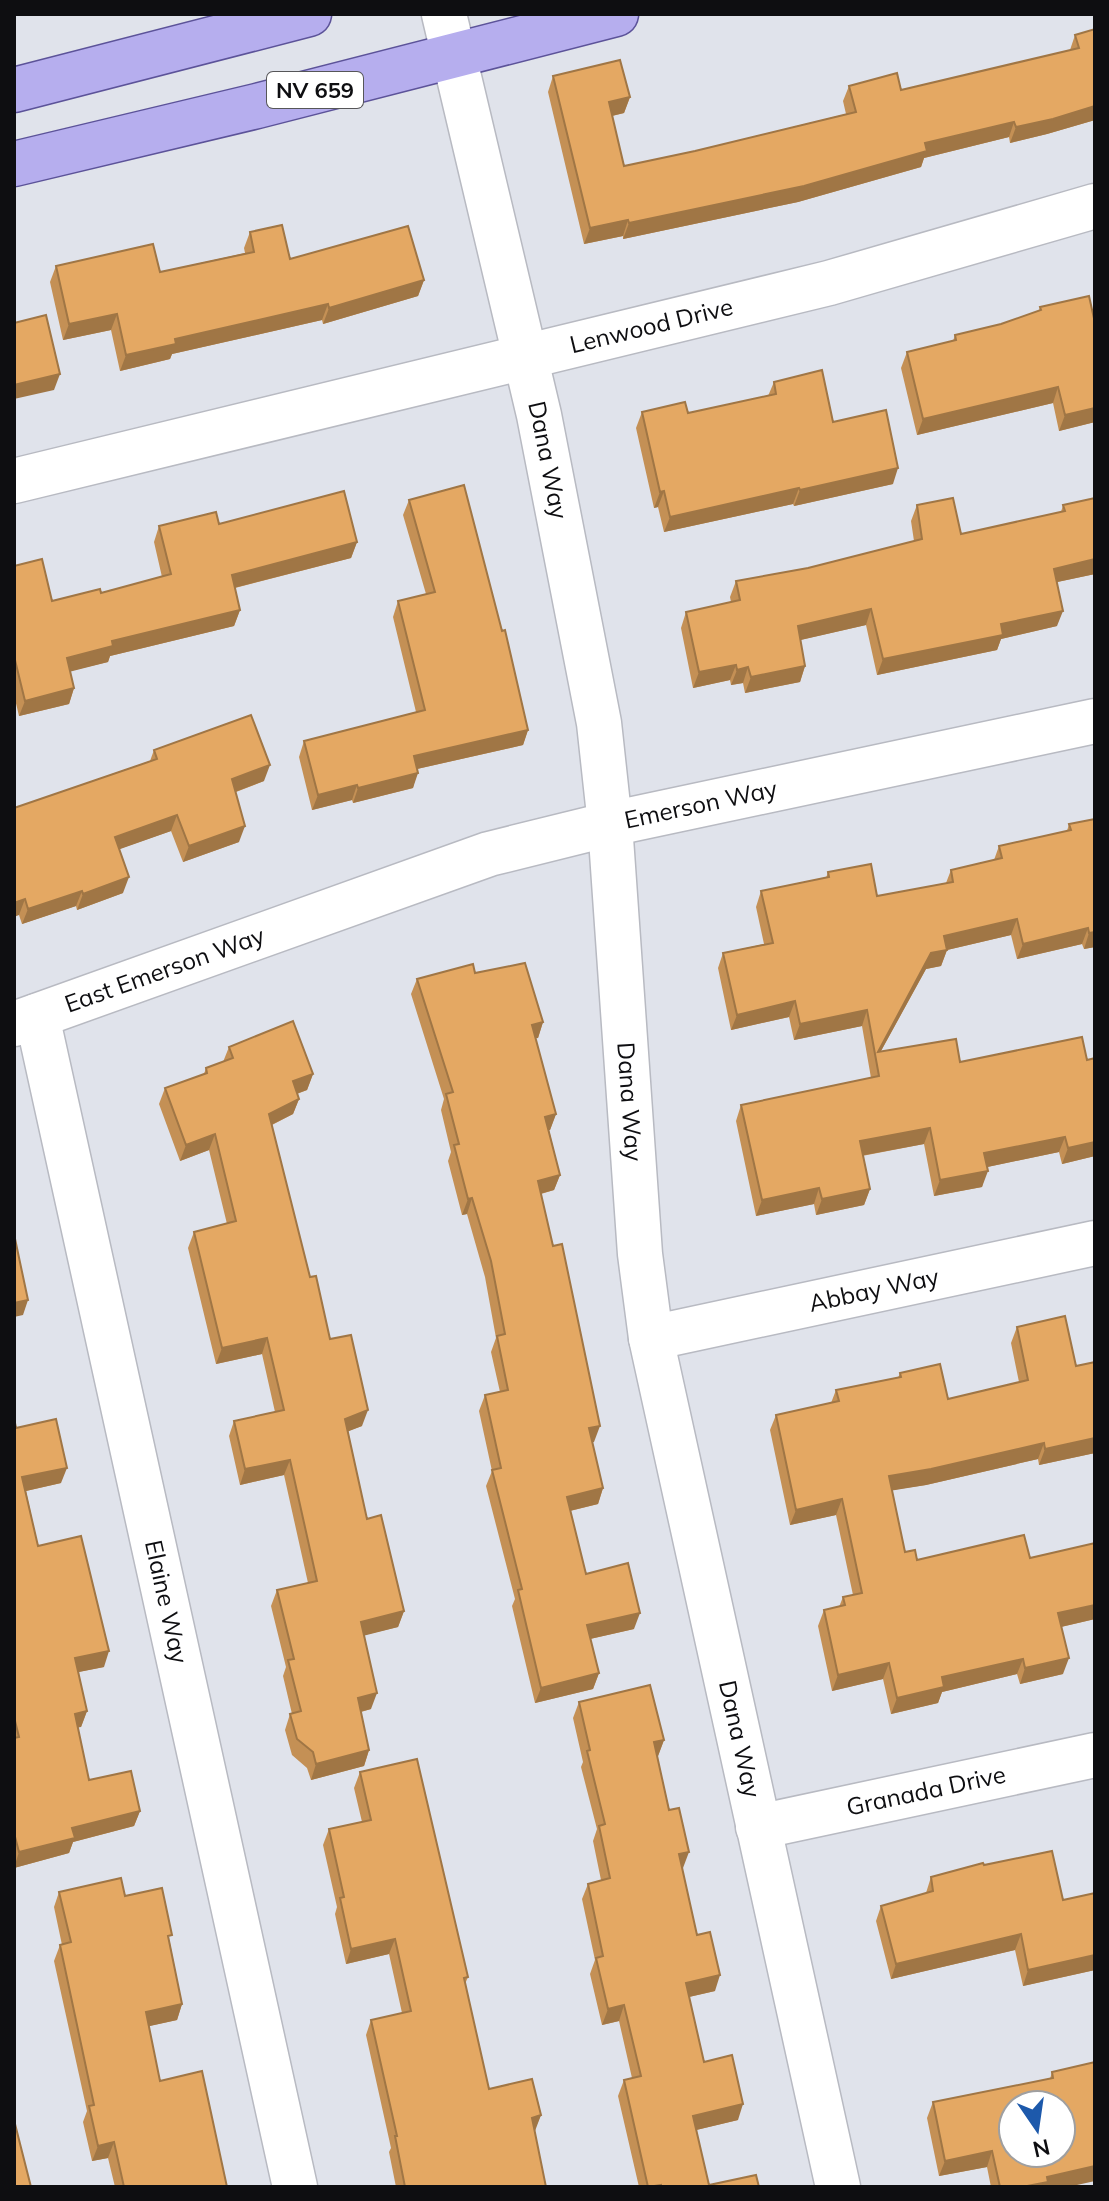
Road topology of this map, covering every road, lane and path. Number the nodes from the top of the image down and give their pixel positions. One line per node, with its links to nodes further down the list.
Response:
1 (309, 14): 4 (main road)
2 (616, 14): 3 (main road, NV 659)
3 (448, 34): 5 (main road, NV 659); 7 (street, Dana Way)
4 (14, 90)
5 (14, 164)
6 (1095, 206): 7 (street, Lenwood Drive)
7 (527, 358): 8 (street, Lenwood Drive); 10 (street, Dana Way)
8 (14, 481)
9 (1095, 721): 10 (street, Emerson Way)
10 (610, 824): 11 (street, Emerson Way); 14 (street, Dana Way)
11 (315, 916): 12 (street, East Emerson Way)
12 (25, 1020): 17 (street, Elaine Way)
13 (1095, 1243): 14 (street, Abbay Way)
14 (651, 1338): 16 (street, Dana Way)
15 (1095, 1755): 16 (street, Granada Drive)
16 (758, 1827): 18 (street, Dana Way)
17 (295, 2187)
18 (838, 2187)

